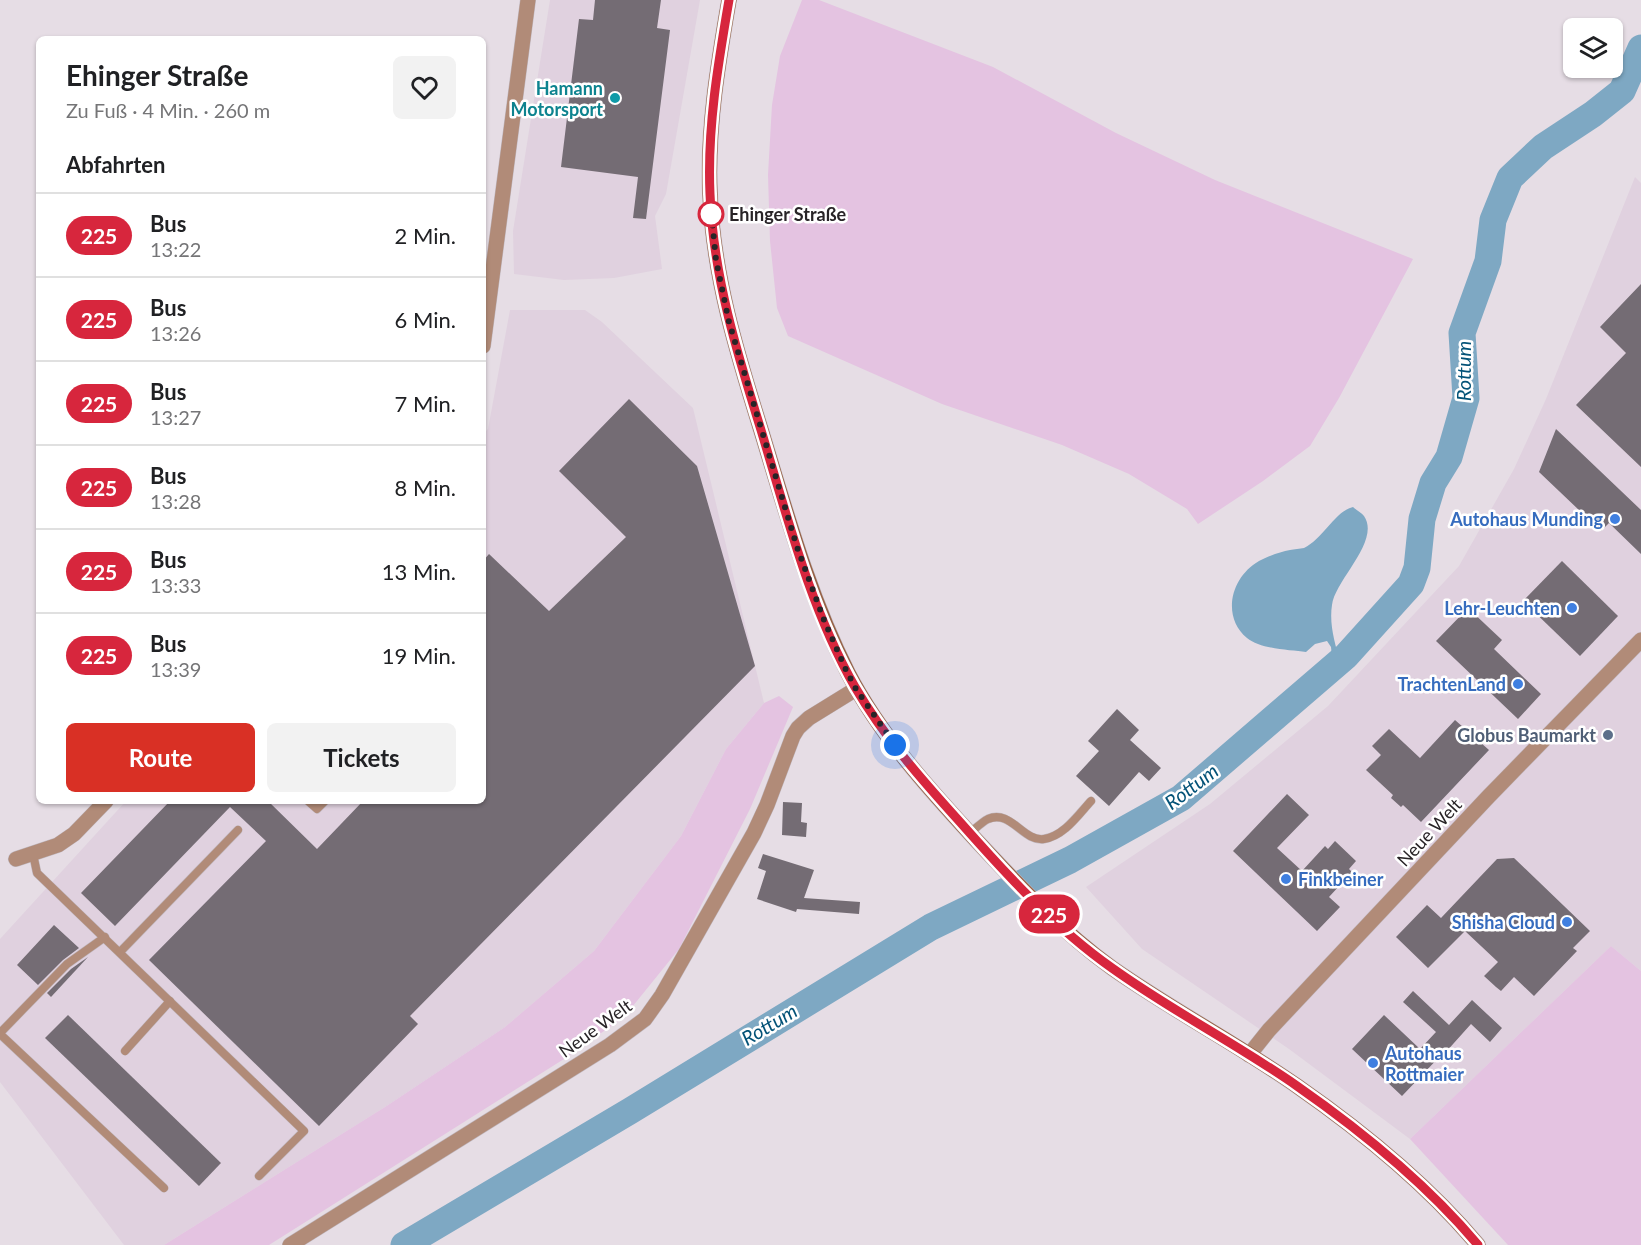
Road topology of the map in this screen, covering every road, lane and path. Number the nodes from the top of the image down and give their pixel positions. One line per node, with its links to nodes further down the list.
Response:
1 (528, 0): 3 (street)
2 (729, 0): 5 (main road)
3 (486, 323)
4 (1641, 640): 17 (street, Neue Welt)
5 (856, 689): 9 (main road); 20 (street, Neue Welt)
6 (1091, 801): 9 (lane)
7 (103, 804): 10 (street)
8 (238, 830): 13 (lane)
9 (970, 833): 17 (main road)
10 (33, 854): 11 (street); 12 (lane)
11 (16, 859)
12 (105, 937): 13 (lane); 15 (lane)
13 (120, 952): 14 (lane)
14 (170, 1002): 16 (lane); 18 (lane)
15 (0, 1033): 19 (lane)
16 (125, 1051)
17 (1249, 1055): 21 (main road)
18 (260, 1176)
19 (164, 1188)
20 (290, 1245)
21 (1478, 1245)

